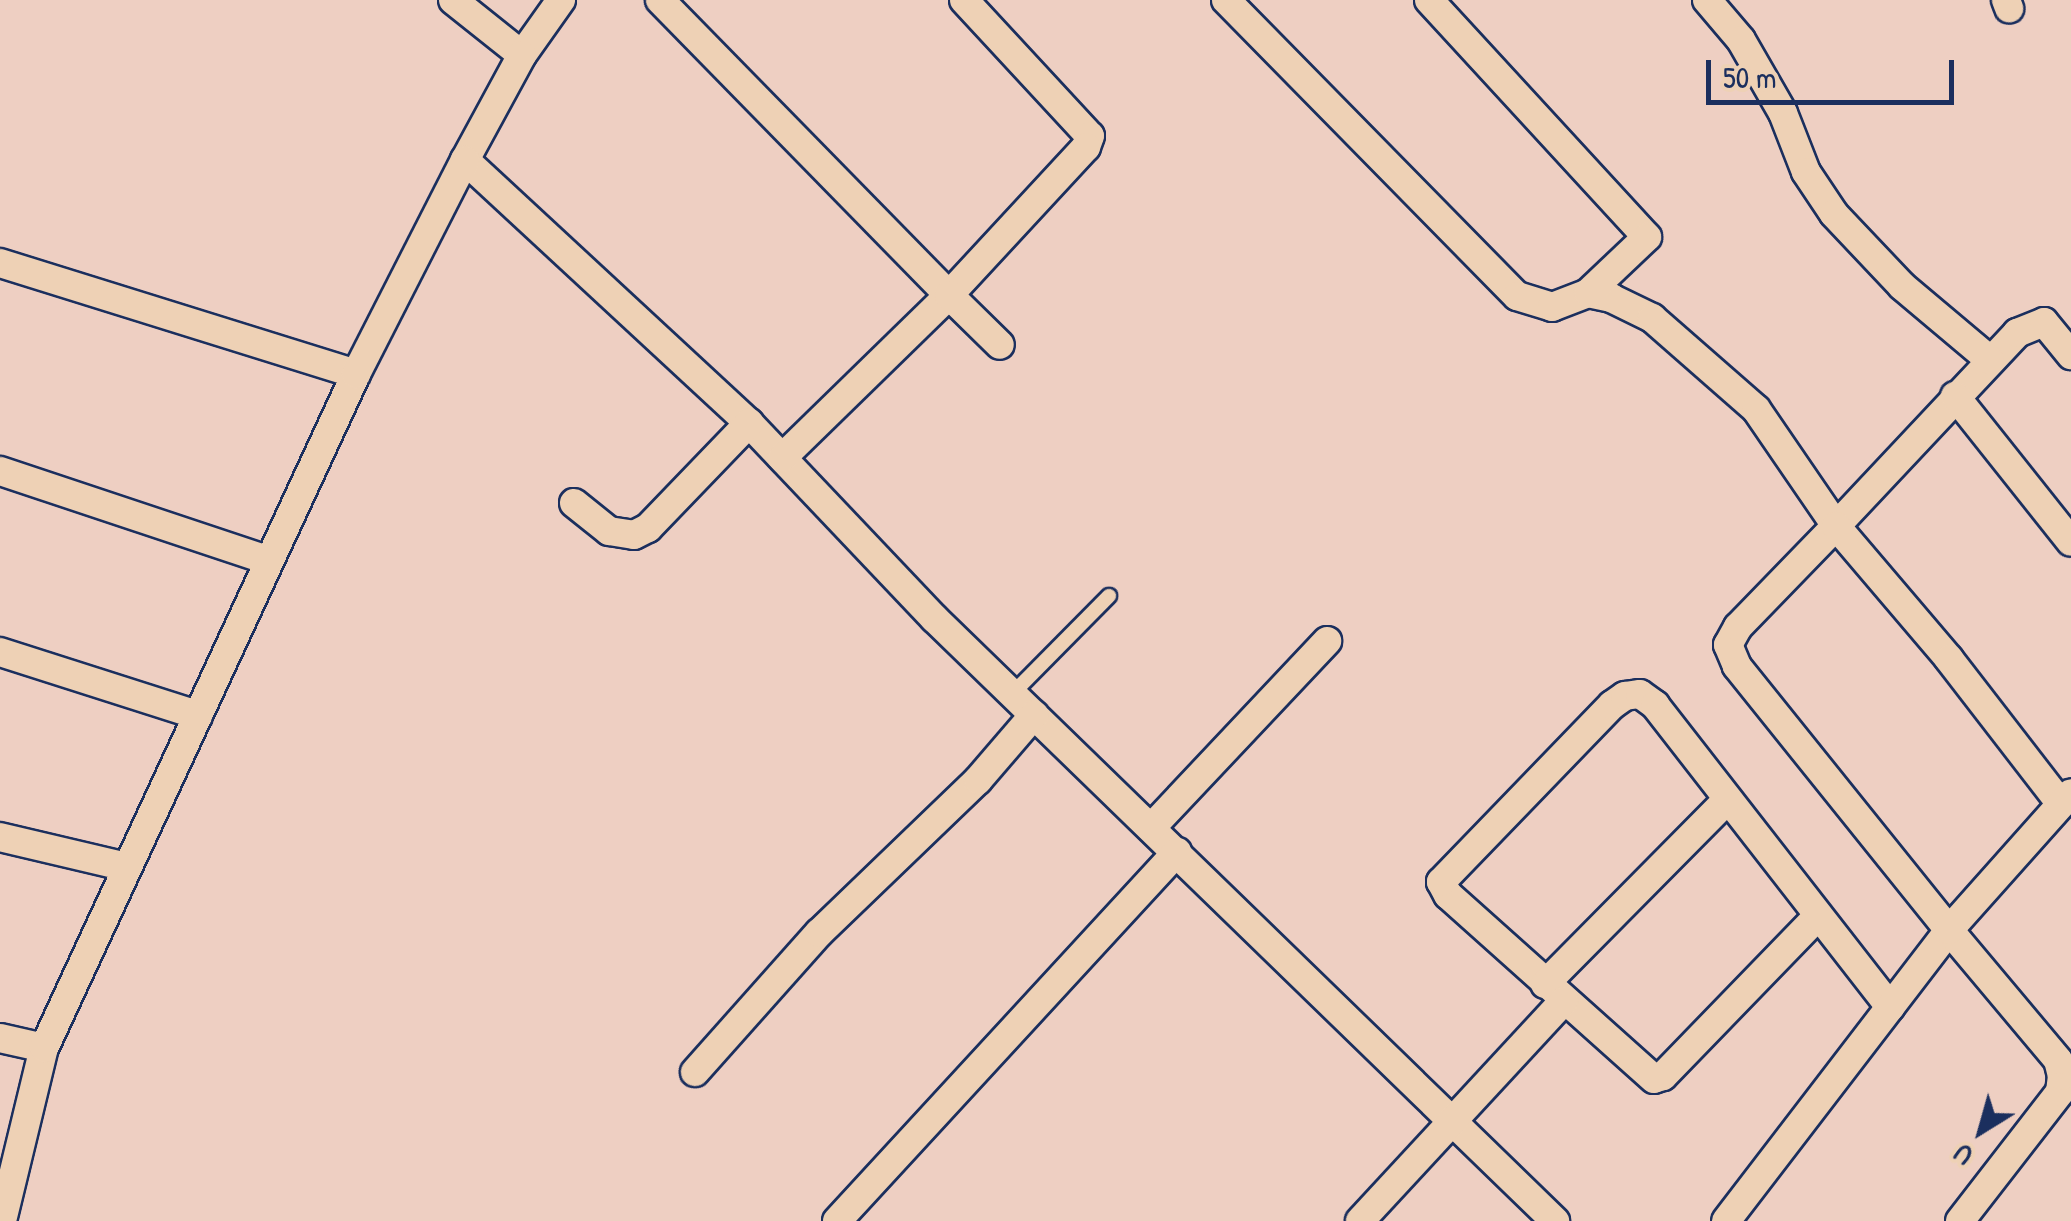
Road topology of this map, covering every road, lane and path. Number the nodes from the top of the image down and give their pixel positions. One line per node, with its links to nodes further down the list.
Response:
1 (452, 0): 8 (street)
2 (561, 0): 8 (street)
3 (660, 0): 12 (street)
4 (964, 0): 12 (street)
5 (1226, 0): 11 (street)
6 (1429, 0): 11 (street)
7 (1707, 0): 15 (street)
8 (522, 56): 9 (street)
9 (465, 160): 16 (street); 18 (street)
10 (0, 263): 16 (street)
11 (1588, 294): 22 (street)
12 (949, 295): 13 (street); 19 (street)
13 (1000, 345)
14 (2071, 355): 15 (street)
15 (1990, 360): 17 (street)
16 (356, 374): 24 (street)
17 (1954, 396): 22 (street); 23 (street)
18 (749, 424): 19 (street); 21 (street)
19 (782, 458): 28 (street)
20 (0, 471): 24 (street)
21 (574, 503)
22 (1836, 526): 31 (street); 38 (street)
23 (2071, 542)
24 (268, 560): 29 (street)
25 (1109, 596): 28 (lane)
26 (1328, 642): 33 (street)
27 (0, 652): 29 (street)
28 (1012, 694): 30 (street)
29 (198, 714): 36 (street)
30 (1034, 715): 33 (street); 43 (street)
31 (2066, 798): 38 (street)
32 (1727, 800): 37 (street); 39 (street); 39 (street)
33 (1151, 828): 35 (street)
34 (0, 837): 36 (street)
35 (1177, 852): 44 (street); 46 (street)
36 (127, 867): 42 (street)
37 (1818, 916): 39 (street); 40 (street)
38 (1948, 930): 40 (street); 50 (street)
39 (1555, 992): 44 (street)
40 (1890, 1006): 49 (street)
41 (0, 1038): 42 (street)
42 (44, 1048): 45 (street)
43 (695, 1072)
44 (1452, 1120): 47 (street); 48 (street)
45 (2, 1221)
46 (838, 1221)
47 (1360, 1221)
48 (1555, 1221)
49 (1726, 1221)
50 (1960, 1221)

